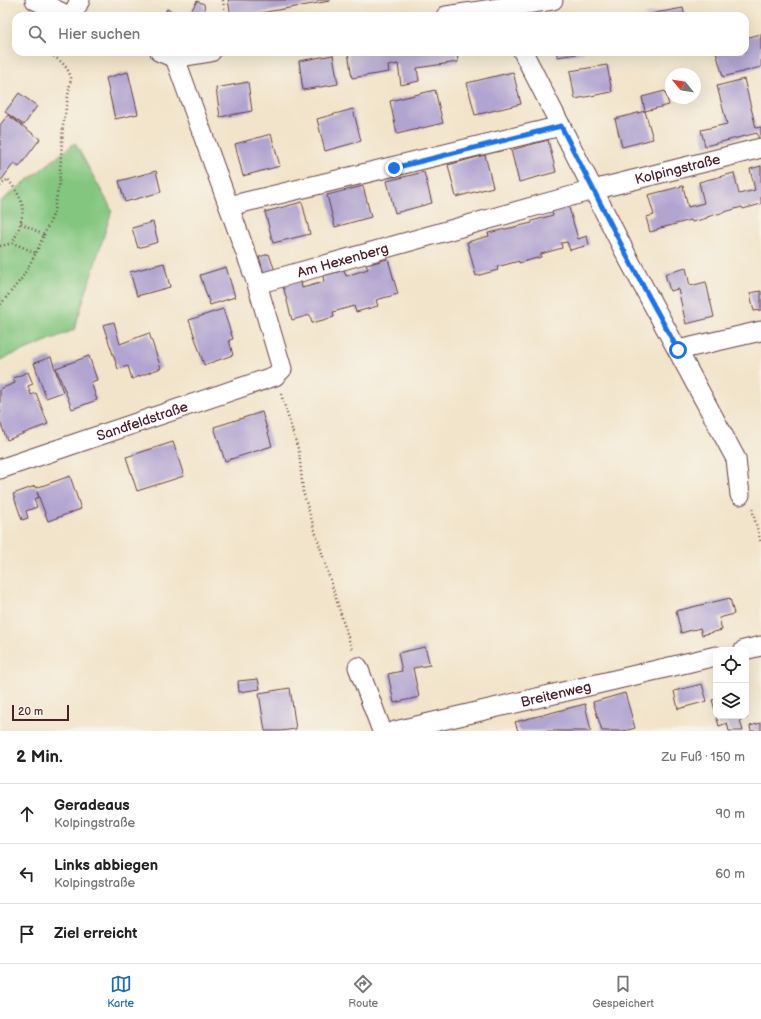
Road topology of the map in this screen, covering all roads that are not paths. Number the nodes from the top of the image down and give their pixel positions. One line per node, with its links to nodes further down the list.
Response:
1 (36, 0): 5 (street)
2 (80, 0): 6 (street)
3 (553, 0): 4 (street)
4 (501, 8): 7 (street)
5 (61, 12)
6 (74, 12)
7 (474, 12)
8 (168, 56): 13 (street)
9 (525, 56): 10 (street)
10 (561, 126): 12 (street); 13 (street)
11 (761, 148): 12 (street, Kolpingstraße)
12 (593, 190): 14 (street, Kolpingstraße); 17 (street)
13 (230, 206): 15 (street)
14 (428, 237): 15 (street, Am Hexenberg)
15 (257, 284): 18 (street, Sandfeldstraße)
16 (761, 331): 17 (street)
17 (678, 350): 19 (street)
18 (0, 469)
19 (740, 495)
20 (761, 646): 21 (street)
21 (749, 649)
22 (713, 657): 25 (street, Breitenweg)
23 (358, 667): 24 (street)
24 (382, 731)
25 (395, 731)

